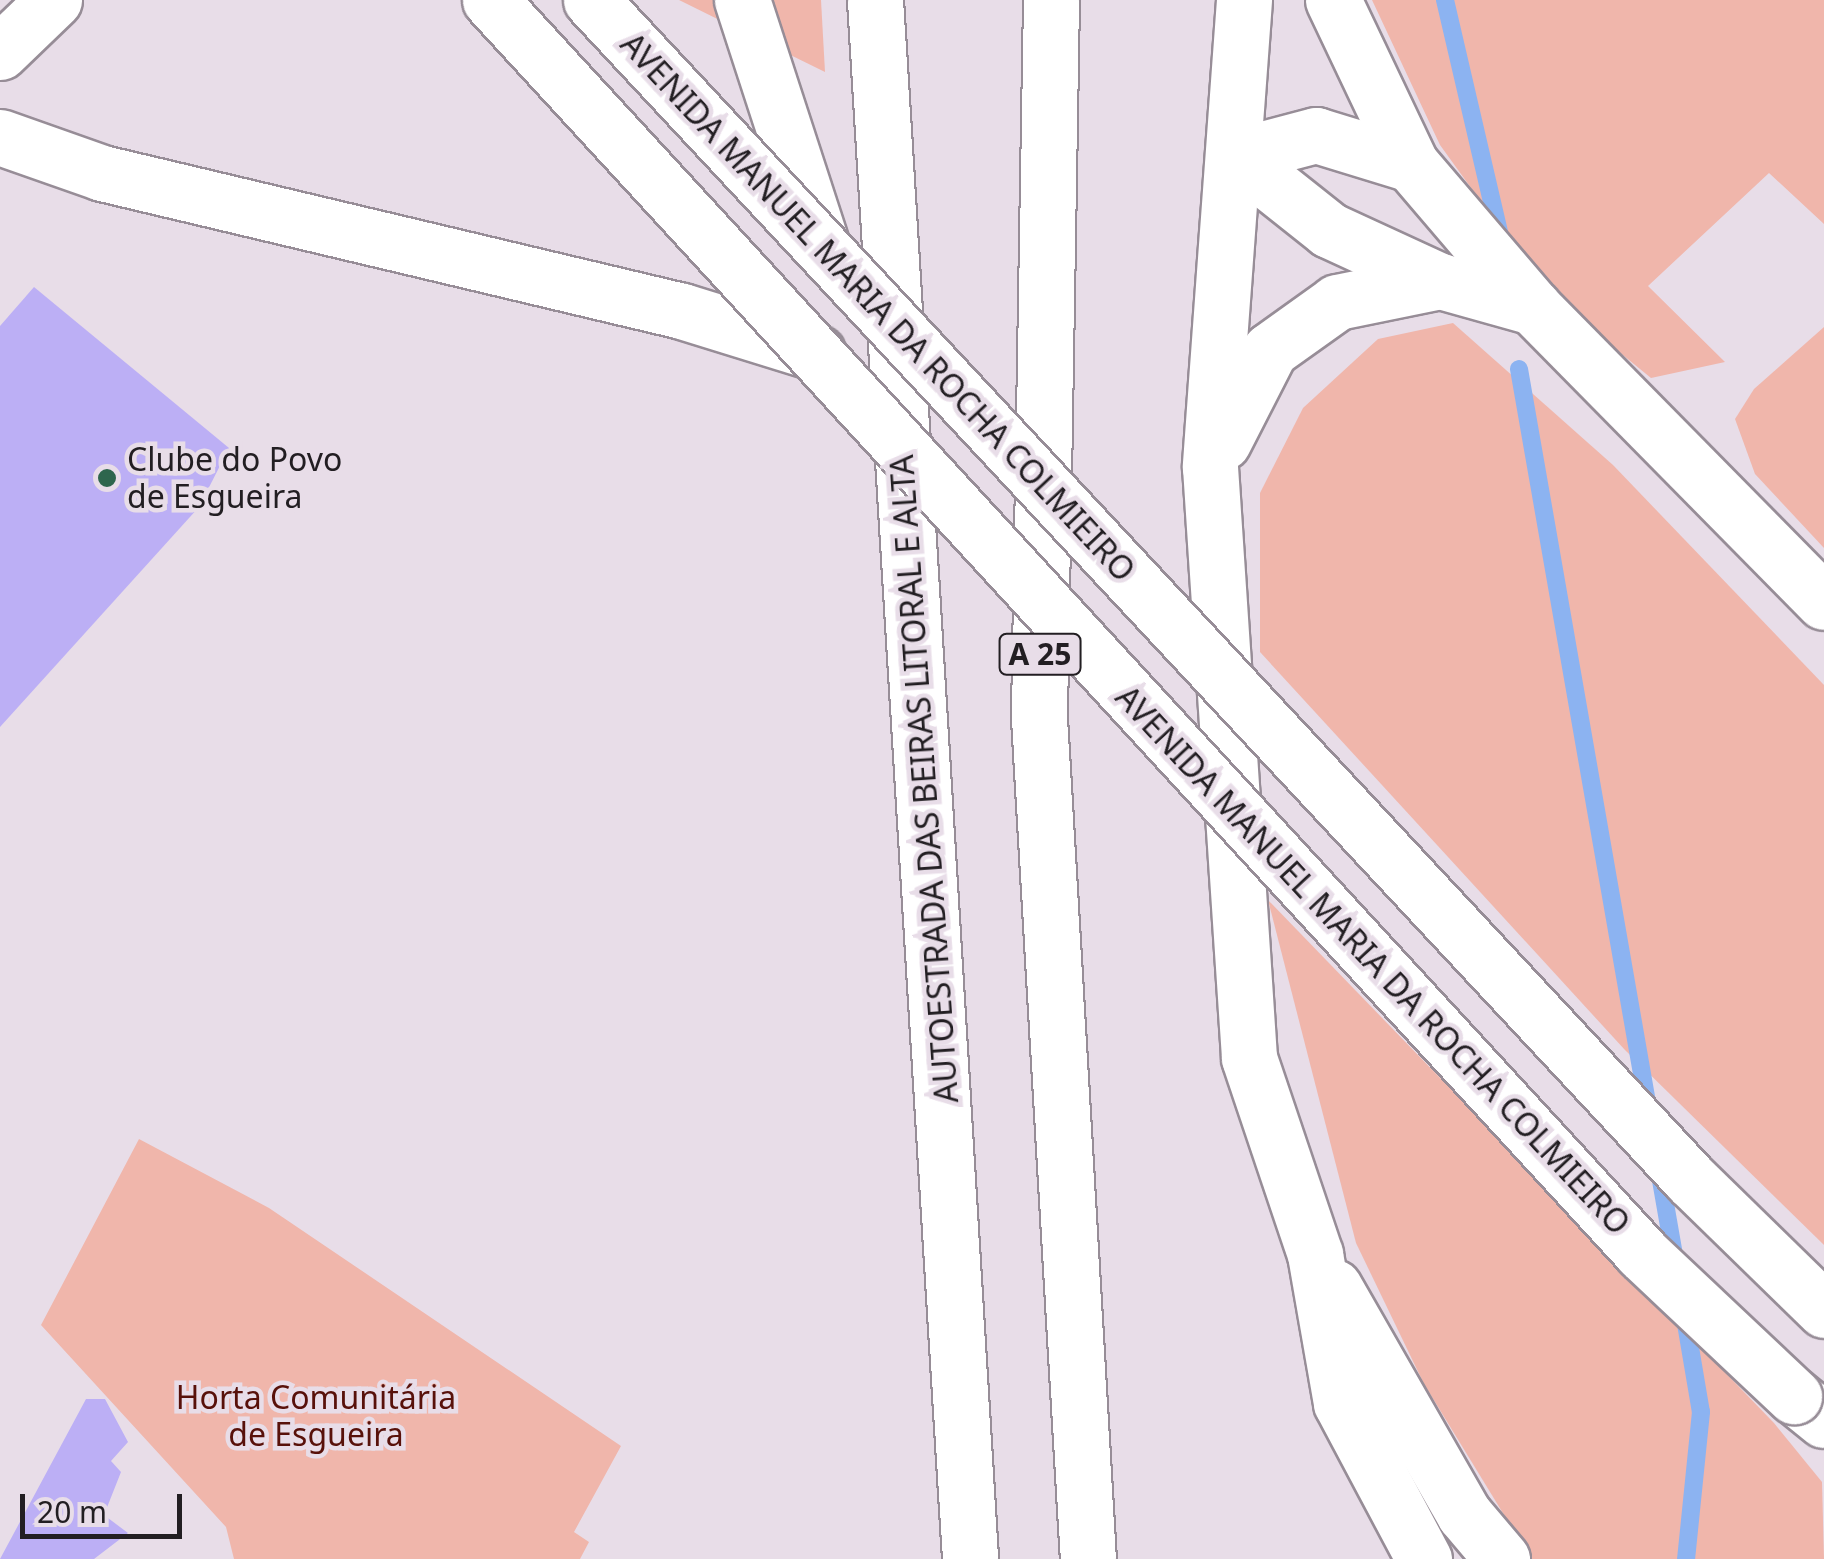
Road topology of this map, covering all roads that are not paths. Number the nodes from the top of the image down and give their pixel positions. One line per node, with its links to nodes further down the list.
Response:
1 (54, 0): 9 (main road)
2 (490, 0): 16 (main road, AVENIDA MANUEL MARIA DA ROCHA COLMIEIRO, bridge)
3 (591, 0): 13 (main road, AVENIDA MANUEL MARIA DA ROCHA COLMIEIRO, bridge)
4 (742, 0): 13 (main road)
5 (876, 0): 22 (main road, AUTOESTRADA DAS BEIRAS LITORAL E ALTA)
6 (1051, 0): 23 (main road, A 25)
7 (1244, 0): 11 (main road)
8 (1333, 0): 12 (main road)
9 (0, 52)
10 (0, 137): 16 (main road)
11 (1236, 156): 12 (main road); 14 (main road); 17 (main road)
12 (1410, 164): 15 (main road)
13 (821, 244): 20 (main road, AVENIDA MANUEL MARIA DA ROCHA COLMIEIRO, bridge)
14 (1440, 282): 15 (main road); 17 (main road)
15 (1533, 306): 18 (main road)
16 (818, 353): 21 (main road, AVENIDA MANUEL MARIA DA ROCHA COLMIEIRO, bridge)
17 (1210, 467): 19 (main road)
18 (1824, 602)
19 (1314, 1254): 24 (main road); 25 (main road)
20 (1824, 1310)
21 (1814, 1415)
22 (970, 1559)
23 (1088, 1559)
24 (1424, 1559)
25 (1502, 1559)

